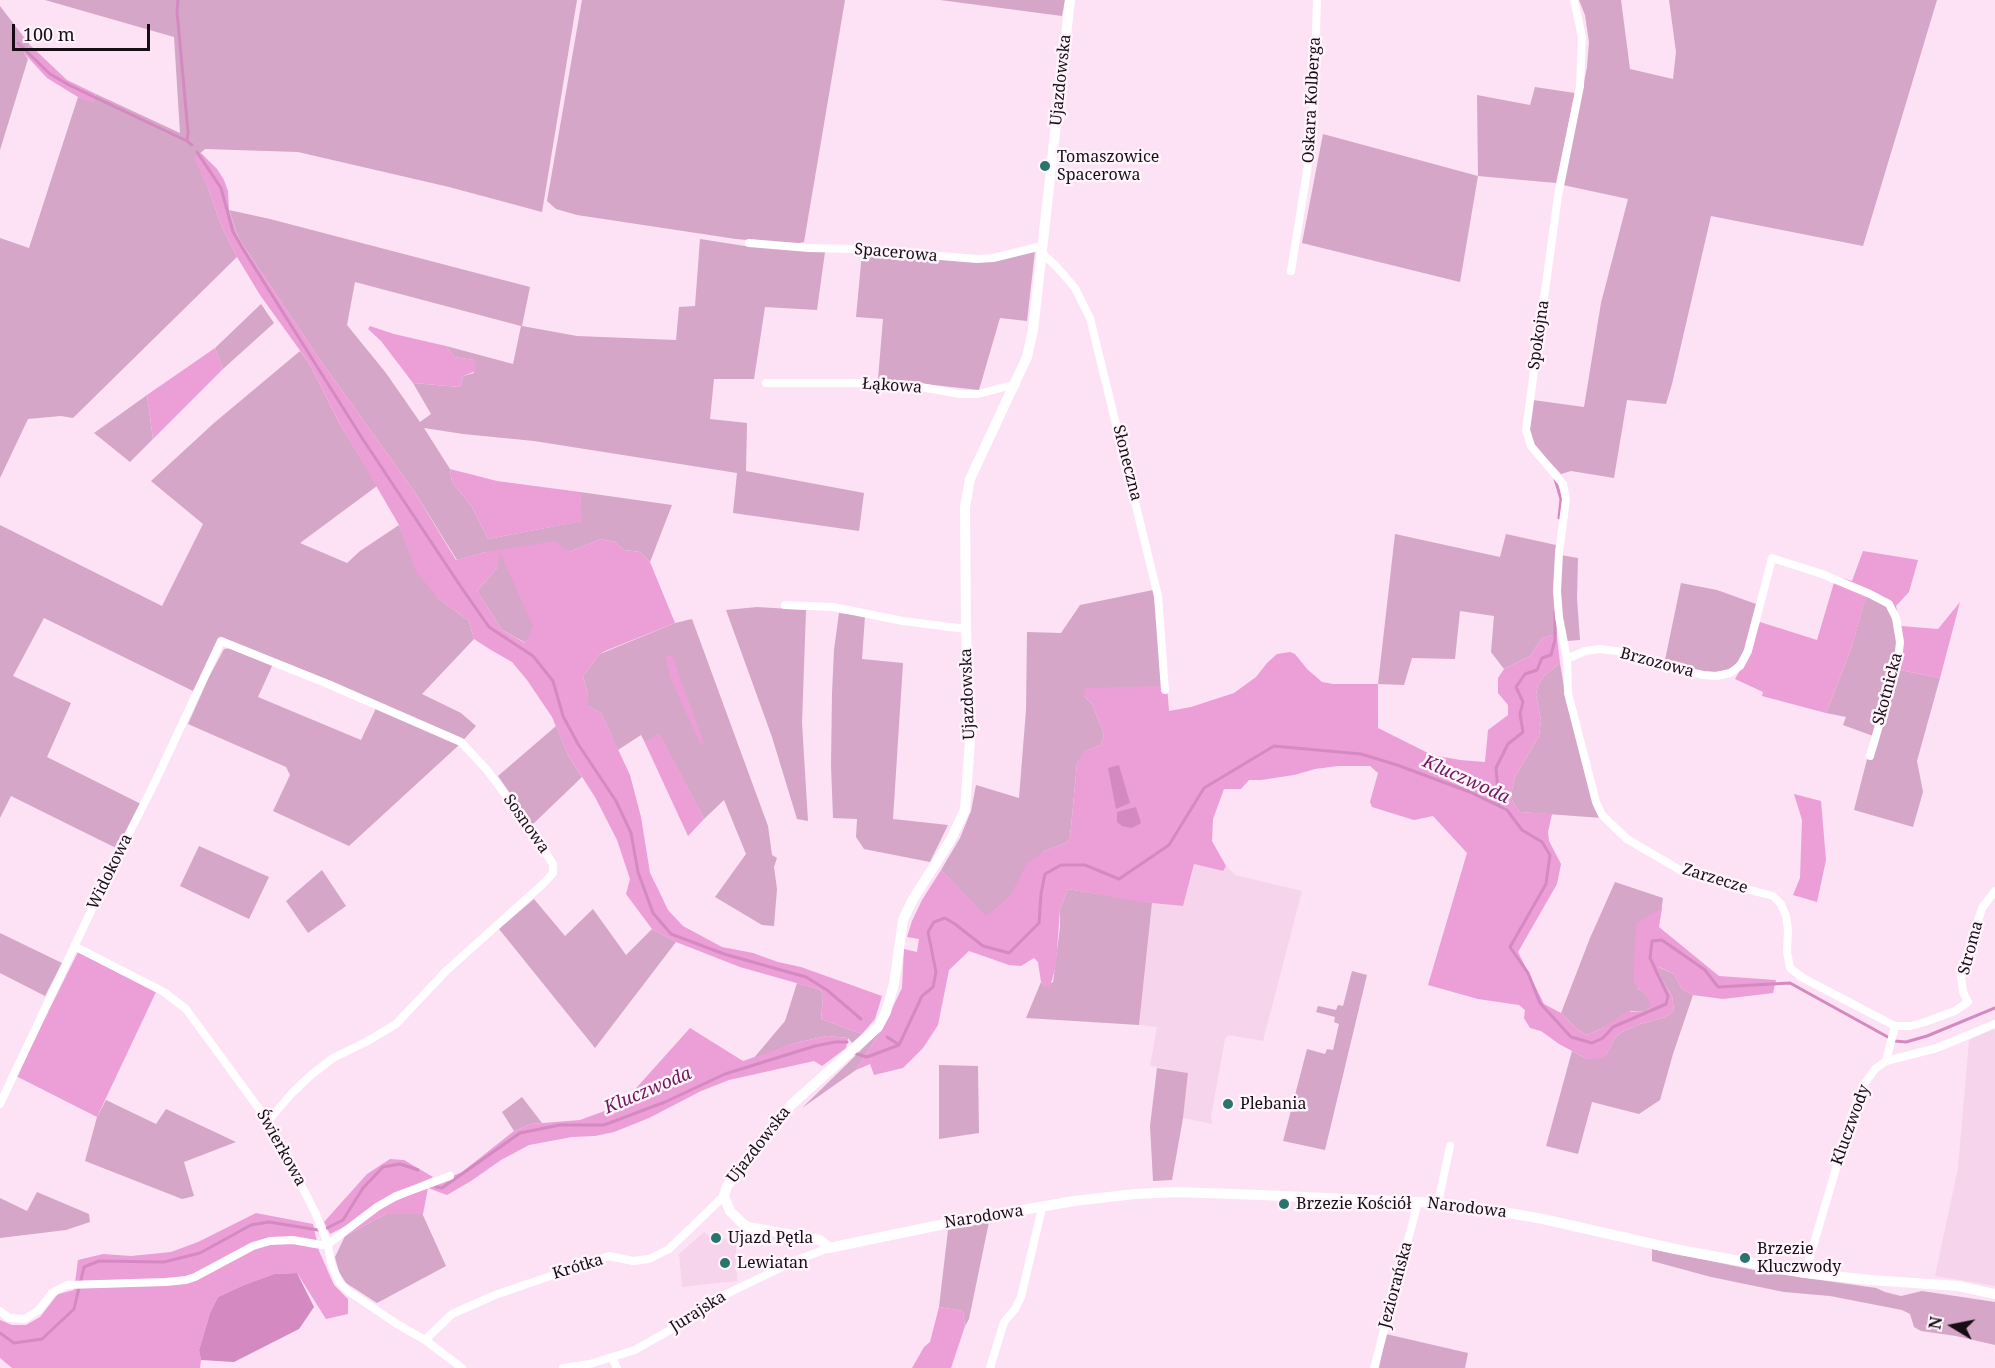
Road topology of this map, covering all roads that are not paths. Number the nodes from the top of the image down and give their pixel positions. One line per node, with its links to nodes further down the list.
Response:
1 (1070, 0): 5 (street, Ujazdowska)
2 (1317, 0): 6 (street, Oskara Kolberga)
3 (1574, 0): 13 (street, Spokojna)
4 (749, 243): 5 (street, Spacerowa)
5 (1042, 249): 8 (street, Ujazdowska); 14 (street, Słoneczna)
6 (1291, 272)
7 (766, 383): 8 (street, Łąkowa)
8 (1016, 384): 11 (street, Ujazdowska)
9 (1772, 558): 13 (street, Brzozowa); 15 (street, Skotnicka)
10 (785, 605): 11 (street)
11 (966, 629): 25 (street, Ujazdowska)
12 (221, 641): 17 (street, Widokowa); 22 (street, Sosnowa)
13 (1567, 659): 19 (street, Zarzecze)
14 (1165, 690)
15 (1870, 756)
16 (1995, 891): 19 (street, Stroma)
17 (75, 946): 21 (street, Widokowa); 22 (street, Świerkowa)
18 (1995, 1024): 20 (street)
19 (1894, 1029): 20 (street)
20 (1887, 1057): 31 (street, Kluczwody)
21 (0, 1104)
22 (268, 1120): 29 (street, Świerkowa)
23 (1450, 1146): 27 (street)
24 (450, 1176): 29 (street)
25 (724, 1196): 30 (street, Ujazdowska); 34 (street, Krótka)
26 (1419, 1202): 27 (street, Narodowa); 28 (street, Narodowa); 40 (street, Jeziorańska)
27 (1438, 1203): 31 (street, Narodowa)
28 (1042, 1208): 30 (street, Narodowa); 39 (street)
29 (328, 1244): 33 (street); 34 (street, Świerkowa)
30 (829, 1248): 35 (street, Jurajska)
31 (1805, 1273): 32 (street, Narodowa)
32 (1995, 1294)
33 (0, 1311)
34 (425, 1340): 36 (street, Świerkowa)
35 (612, 1358): 37 (street, Jurajska); 38 (street)
36 (462, 1368)
37 (564, 1368)
38 (617, 1368)
39 (990, 1368)
40 (1374, 1368)

